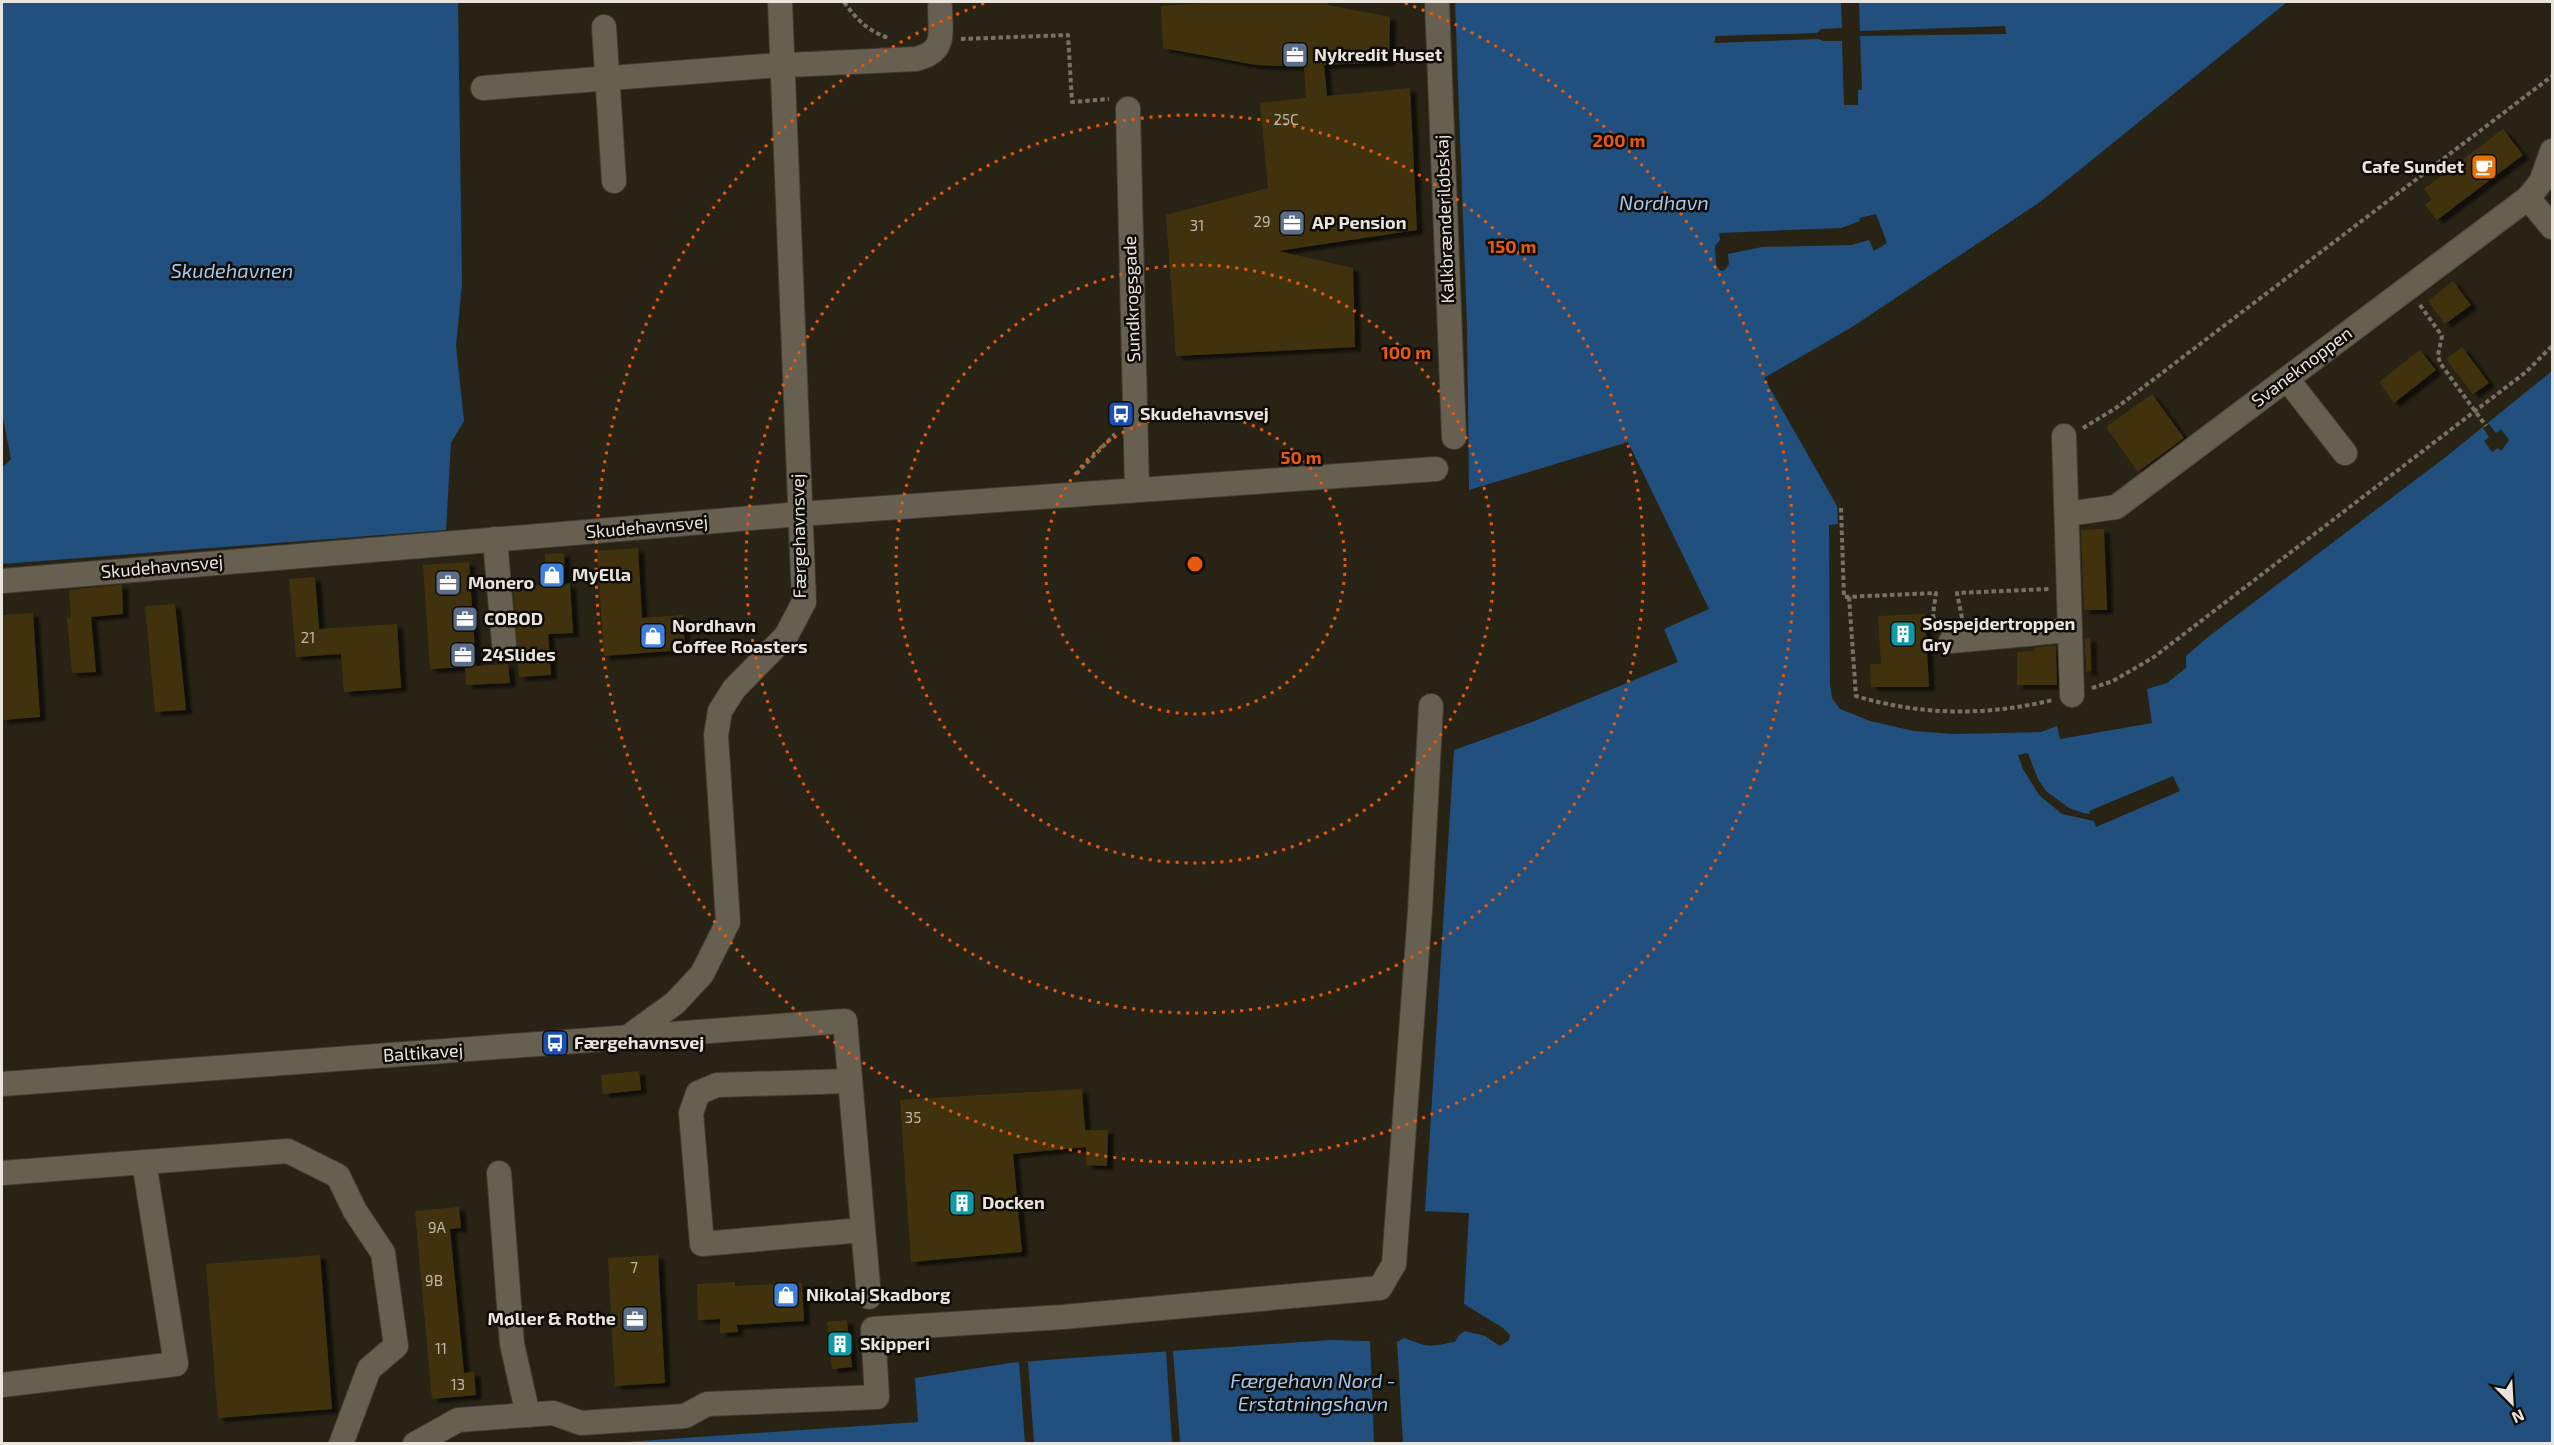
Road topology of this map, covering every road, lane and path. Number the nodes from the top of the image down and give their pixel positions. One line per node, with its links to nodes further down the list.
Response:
1 (780, 2): 8 (street, Færgehavnsvej)
2 (844, 2): 7 (path)
3 (1437, 2): 24 (street, Kalkbrænderiløbskaj)
4 (940, 7): 6 (street)
5 (604, 27): 10 (street)
6 (941, 40): 8 (street); 12 (path)
7 (896, 41)
8 (783, 65): 10 (street); 30 (street, Færgehavnsvej)
9 (2553, 76): 23 (path)
10 (607, 78): 11 (street); 14 (street)
11 (483, 88)
12 (1128, 109): 21 (street, Sundkrogsgade)
13 (2553, 151): 15 (street, Svaneknoppen)
14 (614, 181)
15 (2528, 198): 16 (street); 17 (street, Svaneknoppen)
16 (2553, 227)
17 (2407, 288): 19 (street, Svaneknoppen); 20 (path)
18 (2553, 346): 20 (path)
19 (2287, 379): 25 (street); 31 (street, Svaneknoppen)
20 (2475, 411): 22 (path); 41 (path)
21 (1135, 414): 27 (street, Sundkrogsgade); 28 (path)
22 (2486, 426)
23 (2064, 436): 31 (street)
24 (1454, 437)
25 (2345, 453)
26 (1436, 469): 27 (street, Skudehavnsvej)
27 (1137, 489): 28 (street, Skudehavnsvej)
28 (1055, 495): 30 (street, Skudehavnsvej)
29 (1841, 508): 37 (path)
30 (800, 514): 32 (street, Skudehavnsvej); 43 (street, Færgehavnsvej)
31 (2067, 514): 34 (street)
32 (495, 539): 33 (street, Skudehavnsvej); 40 (street)
33 (2, 581)
34 (2069, 589): 35 (path); 38 (street)
35 (1957, 592)
36 (1936, 593): 37 (path)
37 (1849, 597): 41 (path)
38 (2070, 630): 39 (street); 41 (street)
39 (1951, 641)
40 (504, 644)
41 (2072, 695)
42 (1431, 706): 52 (street)
43 (628, 1037): 44 (street, Baltikavej); 45 (street, Baltikavej)
44 (850, 1081): 49 (street); 49 (street)
45 (2, 1084)
46 (144, 1162): 47 (street); 51 (street); 53 (street)
47 (2, 1173)
48 (499, 1173): 52 (street)
49 (863, 1230): 50 (street)
50 (869, 1297)
51 (2, 1385)
52 (528, 1415): 54 (street)
53 (341, 1443)
54 (415, 1443)

